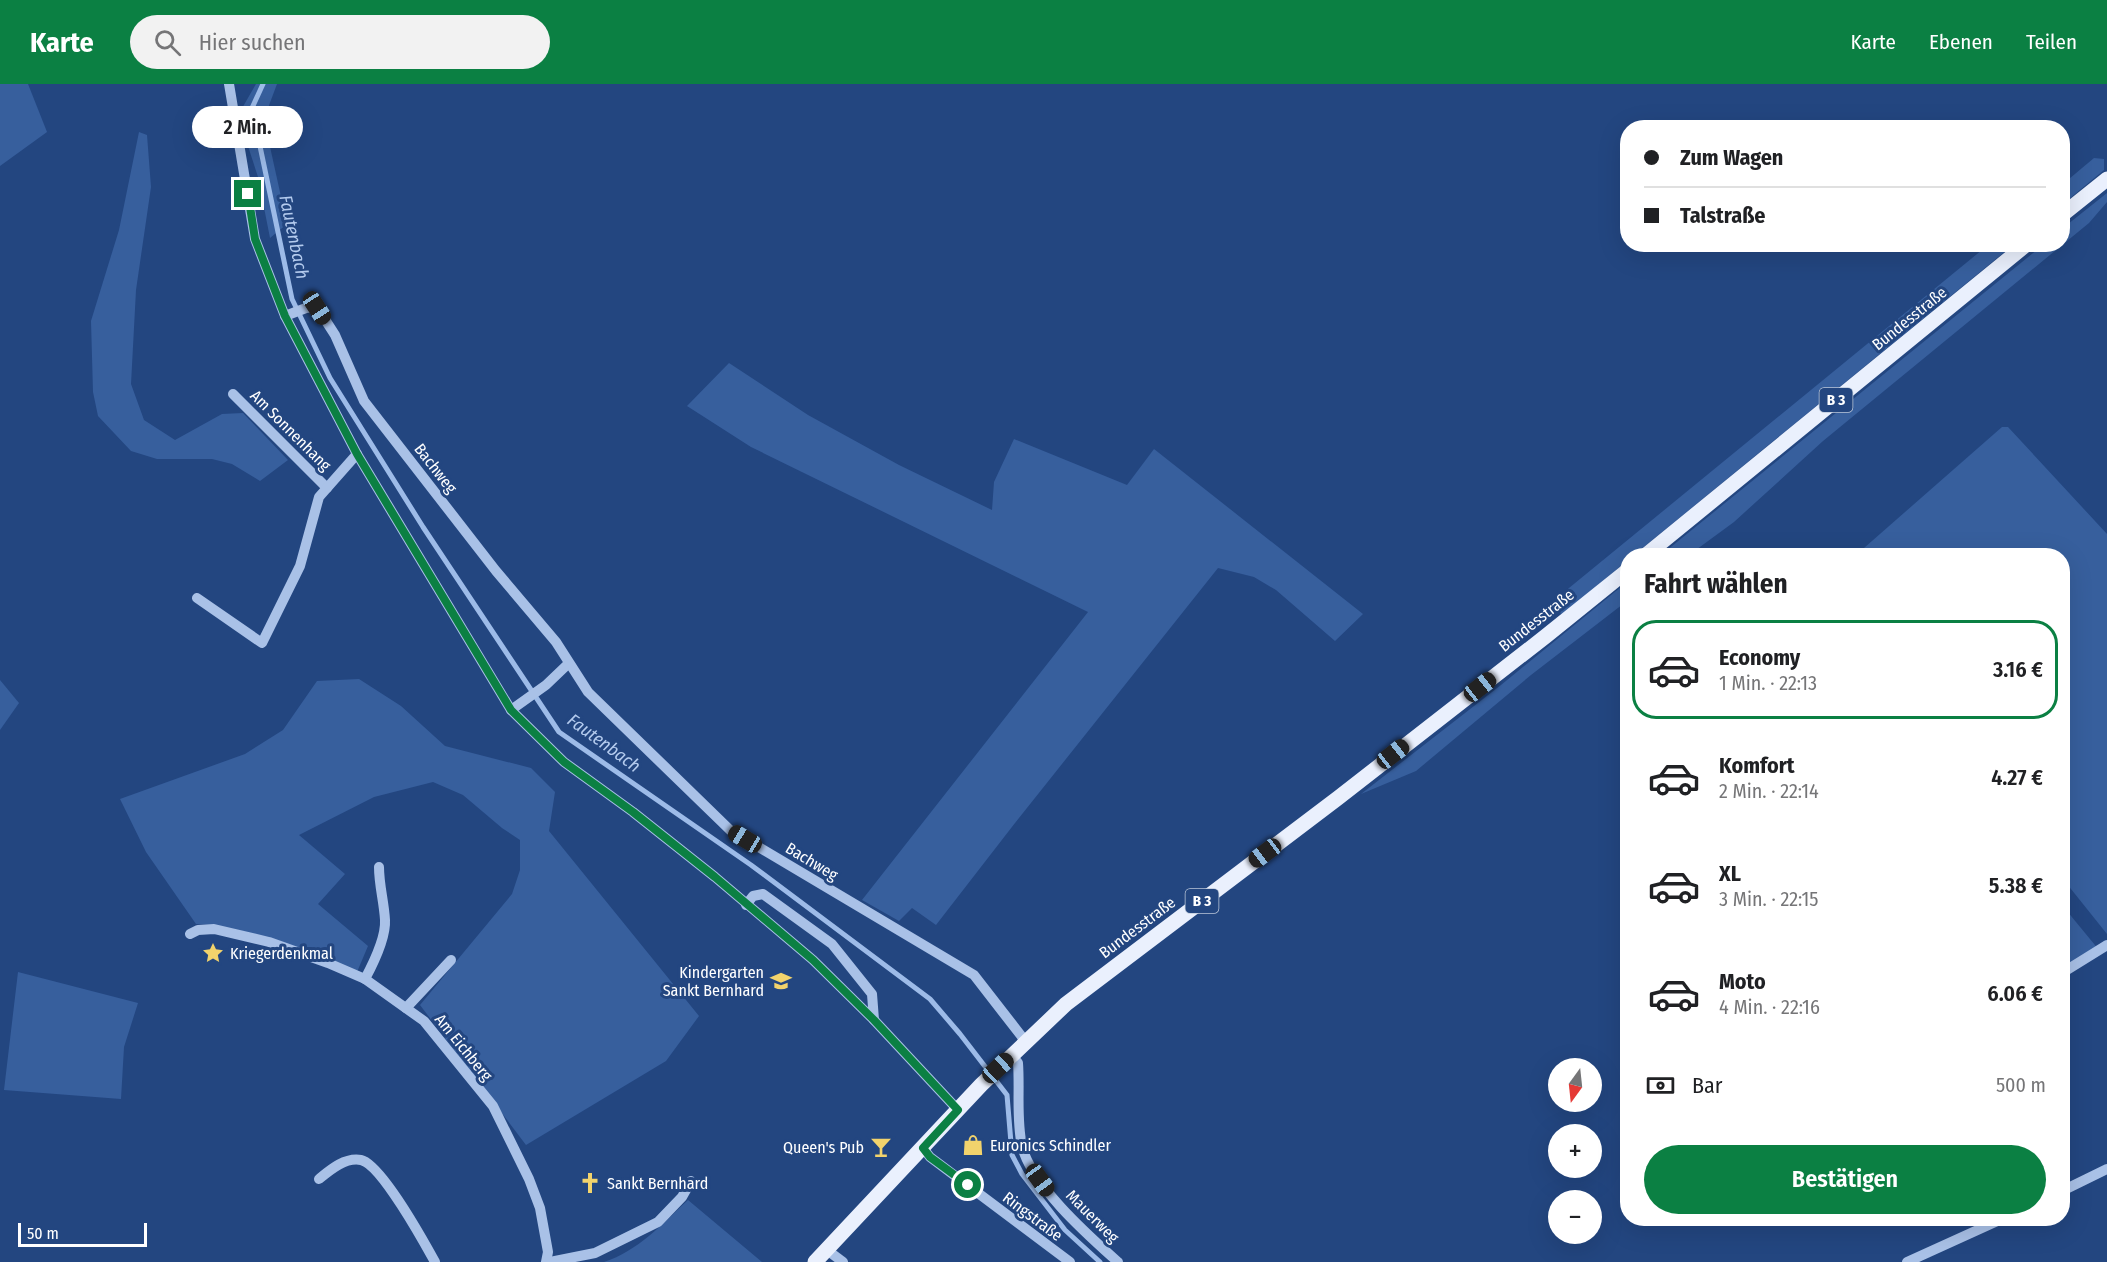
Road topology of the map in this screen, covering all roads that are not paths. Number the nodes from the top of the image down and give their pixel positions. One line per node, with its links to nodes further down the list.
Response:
1 (229, 84): 5 (street)
2 (2107, 179): 3 (main road)
3 (2070, 209)
4 (2016, 252): 9 (main road, Bundesstraße / B 3)
5 (285, 316): 7 (street); 12 (street, Bachweg)
6 (233, 394): 8 (street, Am Sonnenhang)
7 (357, 454): 8 (street, Am Sonnenhang); 13 (street)
8 (327, 488): 11 (street, Am Sonnenhang)
9 (1655, 548)
10 (1620, 576): 23 (main road, Bundesstraße / B 3)
11 (197, 598)
12 (568, 664): 13 (street); 23 (street, Bachweg)
13 (511, 710): 15 (street)
14 (379, 867): 20 (street)
15 (746, 905): 22 (street); 22 (street)
16 (190, 934): 20 (street, Am Eichberg)
17 (2107, 945): 19 (street)
18 (451, 960): 21 (street)
19 (2070, 968)
20 (365, 979): 21 (street, Am Eichberg)
21 (406, 1008): 34 (street, Am Eichberg)
22 (874, 1020): 25 (street)
23 (1026, 1042): 24 (main road, Bundesstraße / B 3)
24 (1012, 1055): 25 (main road, Bundesstraße / B 3); 38 (street, Mauerweg)
25 (958, 1110): 26 (main road, Bundesstraße / B 3)
26 (923, 1148): 32 (main road, Bundesstraße / B 3); 37 (street, Ringstraße)
27 (2107, 1169): 30 (street)
28 (319, 1179): 33 (street)
29 (692, 1181): 34 (street)
30 (2070, 1187)
31 (1986, 1226): 39 (street)
32 (827, 1250): 35 (main road, Bundesstraße / B 3); 36 (street)
33 (435, 1262)
34 (548, 1262)
35 (815, 1262)
36 (843, 1262)
37 (1070, 1262)
38 (1119, 1262)
39 (1906, 1262)

